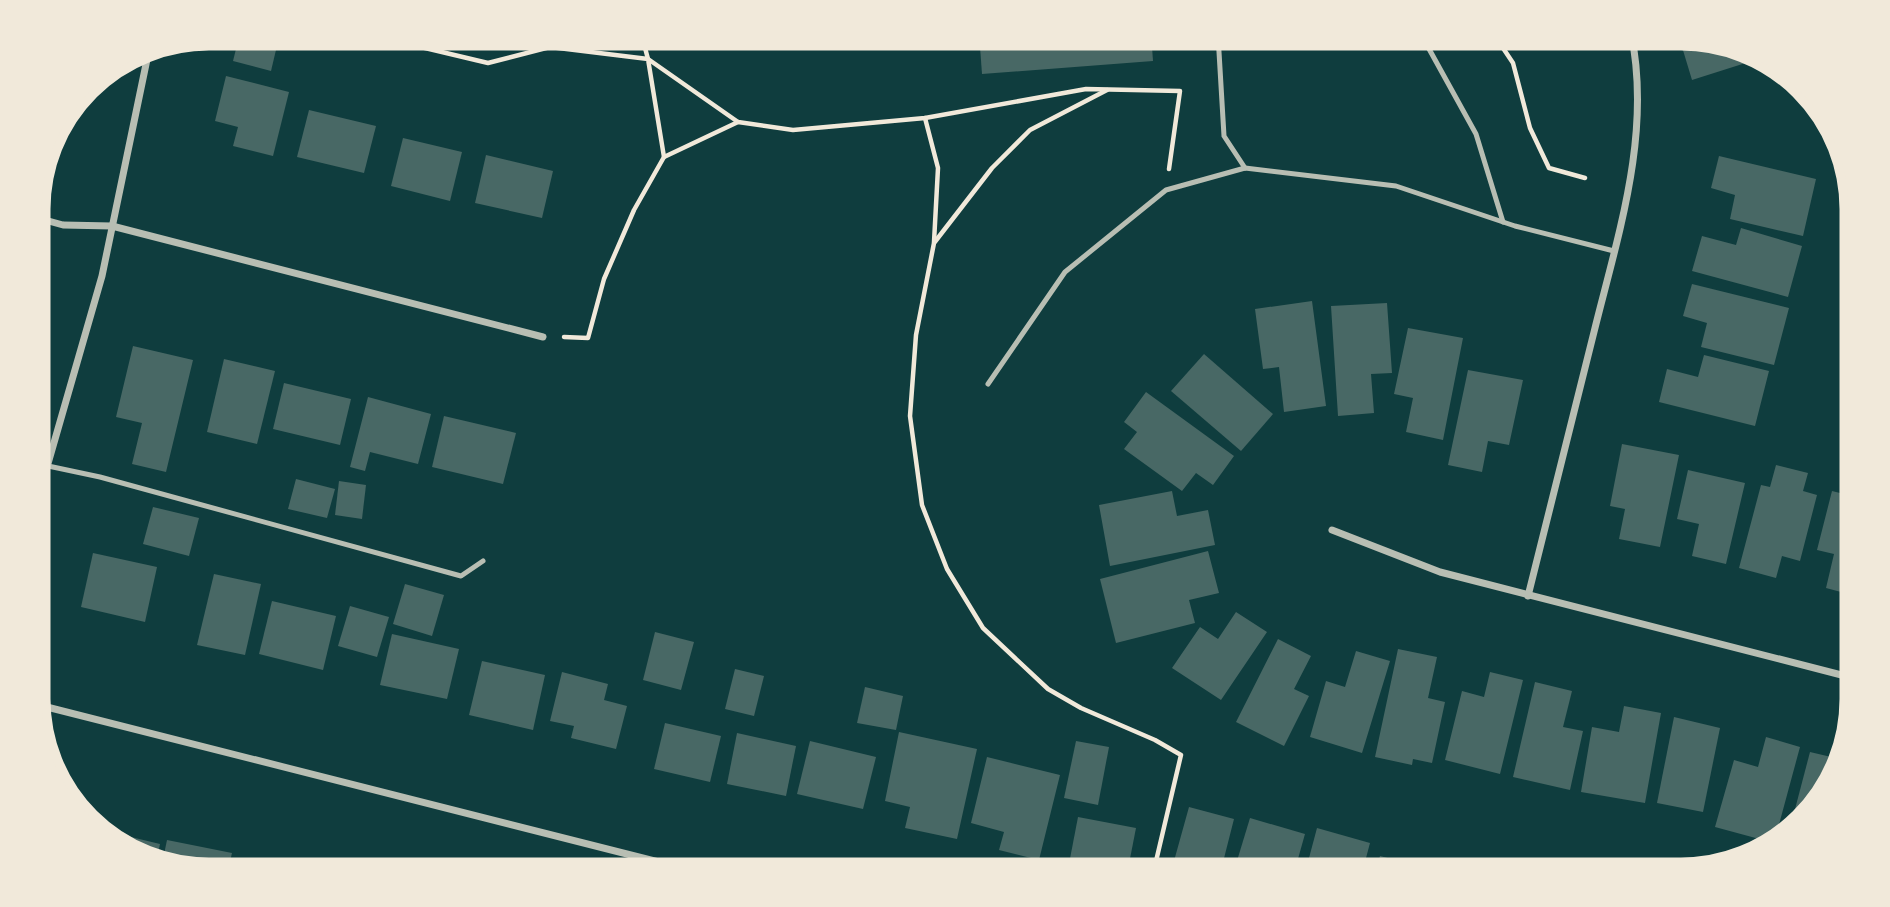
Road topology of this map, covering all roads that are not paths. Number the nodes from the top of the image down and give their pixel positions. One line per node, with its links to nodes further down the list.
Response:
1 (1219, 46): 5 (lane)
2 (1427, 46): 7 (lane)
3 (1634, 46): 9 (street)
4 (147, 57): 8 (street)
5 (1245, 168): 7 (lane); 11 (lane)
6 (46, 220): 8 (street)
7 (1503, 222): 9 (lane)
8 (112, 226): 10 (street); 12 (street)
9 (1614, 251): 16 (street)
10 (543, 337)
11 (988, 384)
12 (47, 467): 13 (street); 15 (lane)
13 (46, 471)
14 (1332, 530): 16 (street)
15 (483, 561)
16 (1528, 596): 17 (street)
17 (1844, 676)
18 (46, 709): 19 (street)
19 (657, 862)

